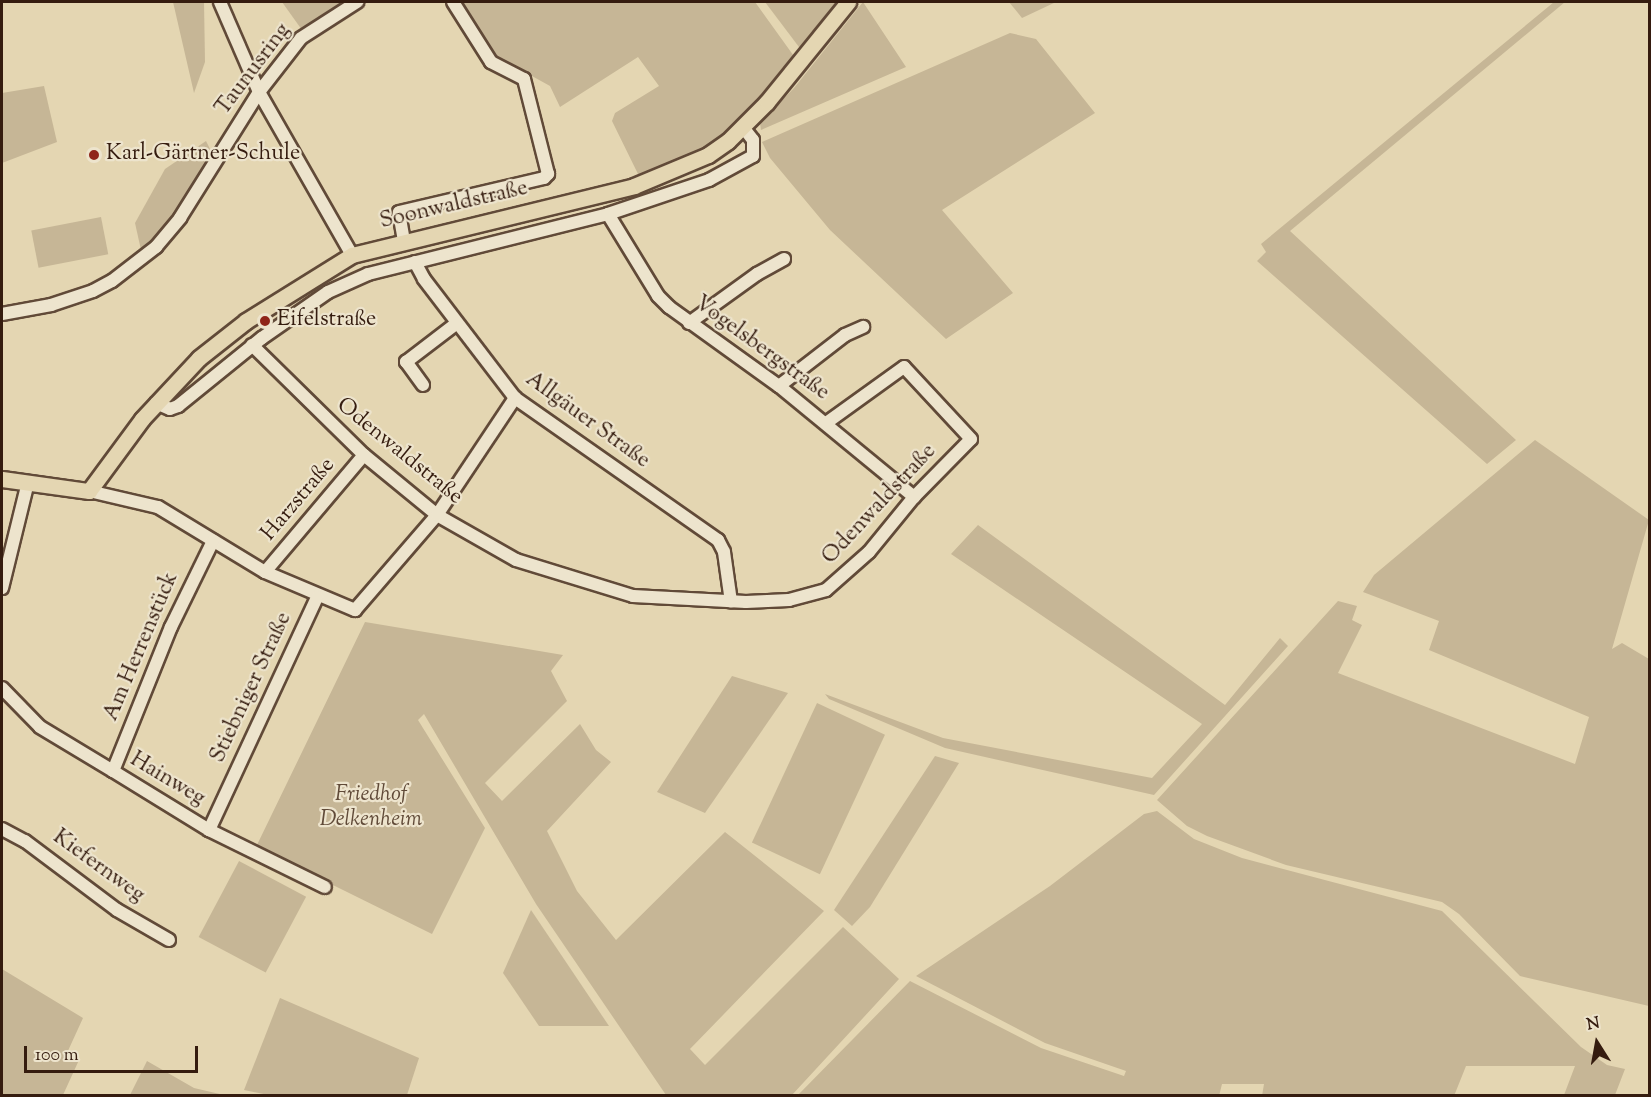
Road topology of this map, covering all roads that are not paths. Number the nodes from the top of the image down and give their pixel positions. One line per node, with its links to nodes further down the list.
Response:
1 (220, 2): 5 (street)
2 (357, 2): 5 (street, Taunusring)
3 (453, 2): 8 (street)
4 (849, 2): 6 (main road, Soonwaldstraße)
5 (259, 92): 9 (street); 12 (street, Taunusring)
6 (743, 127): 7 (street); 8 (main road, Soonwaldstraße)
7 (608, 214): 11 (street); 14 (street, Vogelsbergstraße)
8 (404, 241): 9 (main road, Soonwaldstraße)
9 (352, 255): 20 (main road, Soonwaldstraße)
10 (784, 259): 14 (street)
11 (416, 262): 13 (street, Allgäuer Straße); 16 (street)
12 (2, 314)
13 (457, 323): 17 (street); 19 (street, Allgäuer Straße)
14 (689, 323): 18 (street, Vogelsbergstraße)
15 (863, 327): 18 (street)
16 (252, 345): 20 (street); 22 (street, Odenwaldstraße)
17 (423, 385)
18 (779, 386): 21 (street, Vogelsbergstraße)
19 (515, 398): 27 (street); 32 (street, Allgäuer Straße)
20 (156, 403): 25 (main road, Soonwaldstraße)
21 (826, 423): 26 (street, Vogelsbergstraße); 26 (street, Odenwaldstraße)
22 (364, 455): 27 (street, Odenwaldstraße); 29 (street, Harzstraße)
23 (2, 479): 24 (main road)
24 (28, 483): 25 (main road); 30 (street)
25 (89, 491): 28 (street)
26 (914, 497): 32 (street, Odenwaldstraße)
27 (437, 515): 31 (street); 32 (street, Odenwaldstraße)
28 (213, 541): 29 (street); 34 (street, Am Herrenstück)
29 (265, 572): 31 (street)
30 (2, 588)
31 (317, 597): 36 (street, Stiebniger Straße)
32 (731, 602)
33 (2, 688): 34 (street, Hainweg)
34 (113, 771): 36 (street, Hainweg)
35 (2, 829): 38 (street, Kiefernweg)
36 (210, 830): 37 (street, Hainweg)
37 (325, 887)
38 (169, 940)

